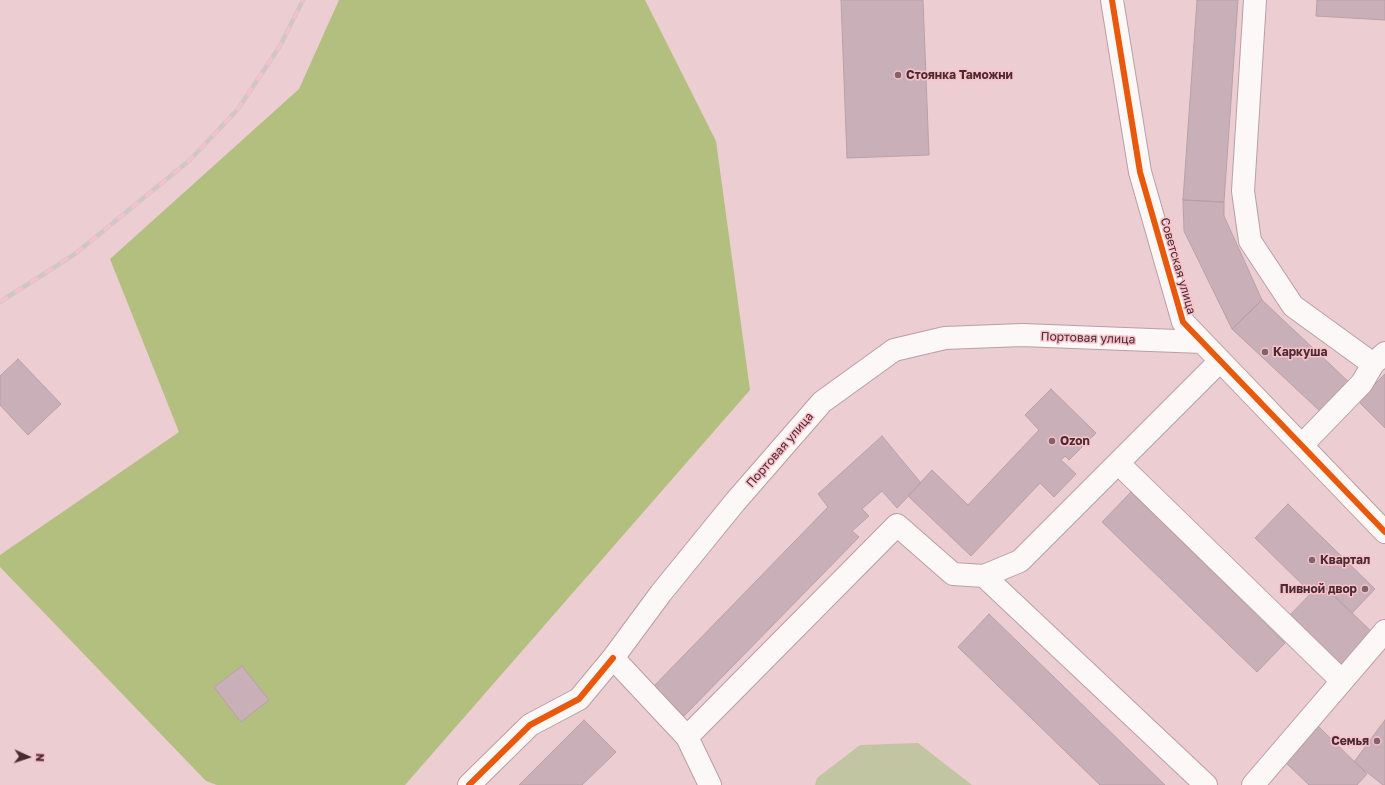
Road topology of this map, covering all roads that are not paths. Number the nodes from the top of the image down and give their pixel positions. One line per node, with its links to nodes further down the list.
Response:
1 (1112, 0): 3 (street, Советская улица)
2 (1255, 0): 4 (street)
3 (1202, 342): 5 (street, Советская улица); 11 (street, Портовая улица)
4 (1379, 359): 6 (street)
5 (1220, 361): 6 (street, Советская улица); 7 (street)
6 (1302, 445): 8 (street, Советская улица)
7 (1118, 462): 9 (street); 12 (street)
8 (1385, 532)
9 (984, 576): 13 (street); 16 (street)
10 (1385, 631): 12 (street)
11 (613, 658): 13 (street); 14 (street, Портовая улица)
12 (1342, 681): 17 (street)
13 (687, 737): 15 (street)
14 (469, 785)
15 (710, 785)
16 (1206, 785)
17 (1253, 785)

